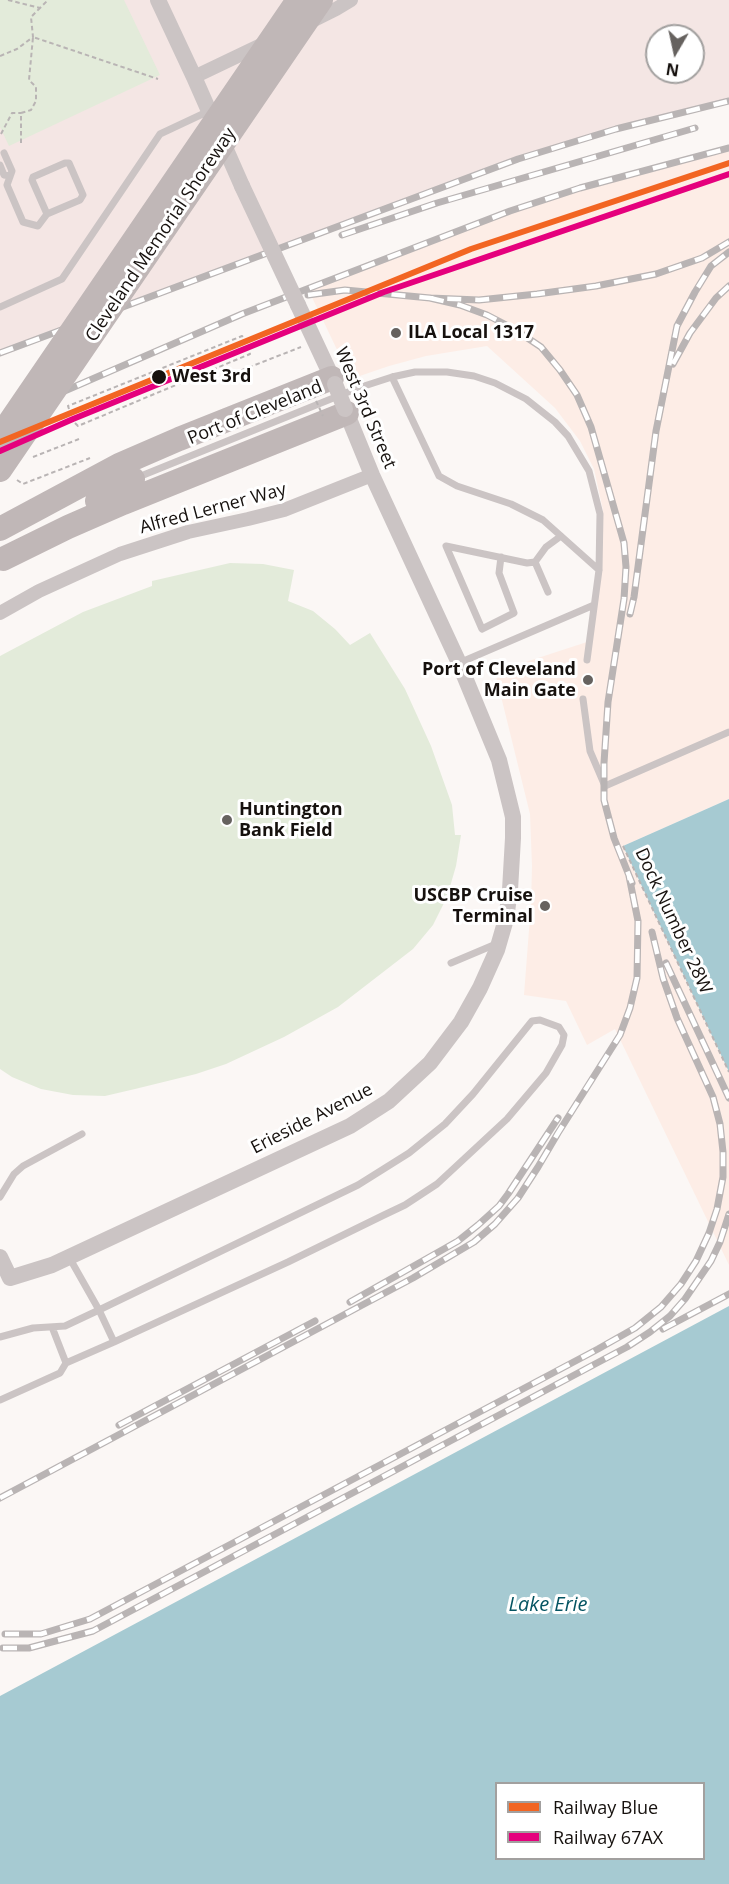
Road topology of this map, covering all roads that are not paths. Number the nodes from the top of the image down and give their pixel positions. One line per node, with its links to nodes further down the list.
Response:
1 (158, 0): 5 (street, West 3rd Street)
2 (298, 0): 16 (highway, Cleveland Memorial Shoreway, bridge)
3 (321, 0): 17 (highway, Cleveland Memorial Shoreway, bridge)
4 (351, 0): 5 (street)
5 (194, 77): 6 (street, West 3rd Street)
6 (209, 111): 12 (lane); 14 (street, West 3rd Street, bridge)
7 (4, 153): 9 (lane)
8 (0, 165): 9 (lane)
9 (10, 176): 10 (lane)
10 (4, 184): 11 (lane)
11 (47, 214): 11 (lane)
12 (0, 307)
13 (392, 376): 19 (lane, Port of Cleveland); 22 (lane); 26 (lane, Port of Cleveland)
14 (333, 381): 15 (street, West 3rd Street, bridge); 20 (highway)
15 (346, 411): 18 (street, West 3rd Street); 24 (highway)
16 (0, 436)
17 (8, 475)
18 (372, 475): 29 (street, Alfred Lerner Way); 31 (street, West 3rd Street)
19 (133, 479): 21 (highway); 24 (highway)
20 (0, 529)
21 (0, 534)
22 (561, 536): 25 (lane); 26 (lane)
23 (501, 557): 23 (lane); 25 (lane)
24 (2, 560)
25 (535, 562): 27 (lane)
26 (599, 570): 28 (lane, Port of Cleveland)
27 (549, 592)
28 (594, 605): 30 (lane, Port of Cleveland); 31 (lane)
29 (0, 613)
30 (587, 660)
31 (459, 663): 34 (street, West 3rd Street)
32 (583, 699): 33 (lane)
33 (729, 732)
34 (513, 838): 35 (street, Erieside Avenue)
35 (499, 942): 36 (lane); 40 (street, Erieside Avenue)
36 (451, 963)
37 (82, 1134): 38 (lane)
38 (0, 1197)
39 (0, 1257): 41 (street, Erieside Avenue)
40 (69, 1257): 41 (street, Erieside Avenue); 42 (lane)
41 (5, 1279)
42 (99, 1310): 43 (lane); 45 (lane); 45 (lane)
43 (52, 1327): 44 (lane); 46 (lane)
44 (0, 1337)
45 (114, 1342): 46 (lane)
46 (66, 1363): 47 (lane)
47 (0, 1400)

